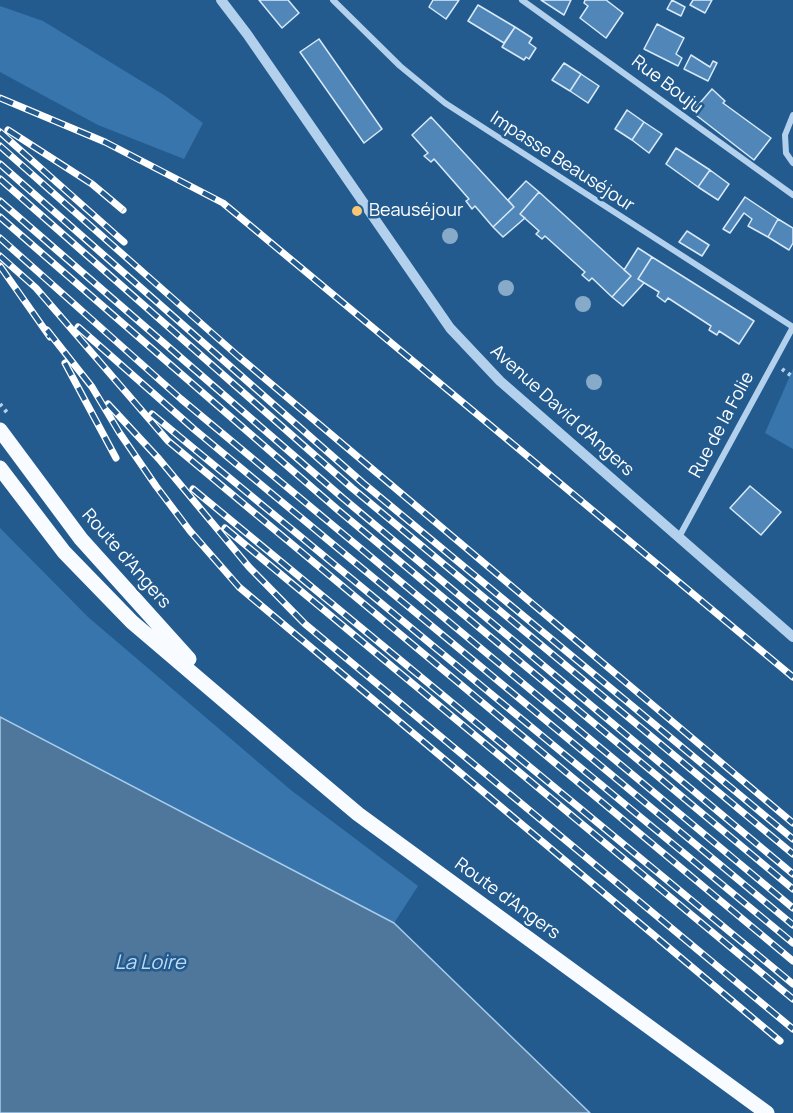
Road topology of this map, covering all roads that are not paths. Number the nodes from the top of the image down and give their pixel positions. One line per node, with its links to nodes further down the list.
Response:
1 (220, 0): 10 (street, Avenue David d'Angers)
2 (333, 0): 7 (street, Impasse Beauséjour)
3 (522, 0): 6 (street, Rue Bouju)
4 (793, 115): 5 (street)
5 (793, 163)
6 (793, 195)
7 (793, 327): 10 (street, Rue de la Folie)
8 (0, 430): 12 (main road, Route d'Angers)
9 (0, 468): 12 (main road, Route d'Angers)
10 (679, 537): 11 (street, Avenue David d'Angers)
11 (793, 637)
12 (232, 706): 13 (main road, Route d'Angers)
13 (766, 1113)

